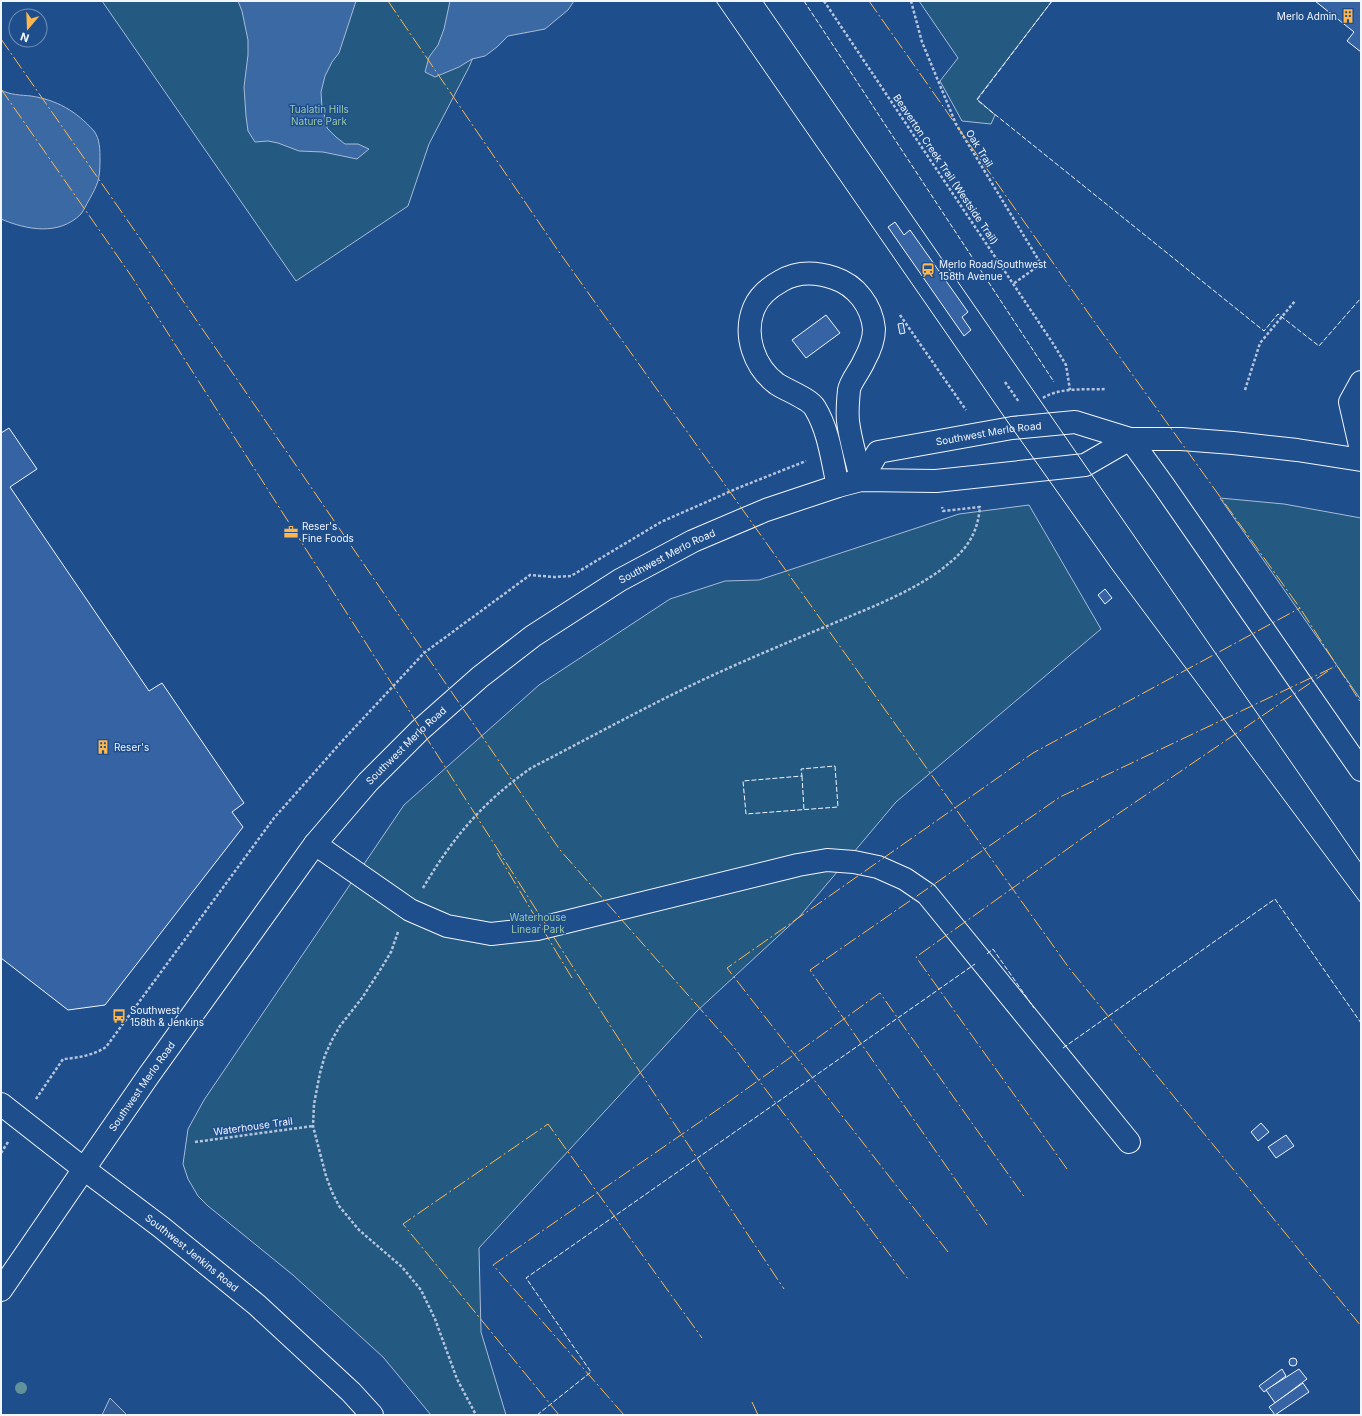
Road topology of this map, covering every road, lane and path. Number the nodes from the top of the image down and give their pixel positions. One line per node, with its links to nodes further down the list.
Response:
1 (824, 1): 3 (path, Beaverton Creek Trail (Westside Trail))
2 (910, 1): 3 (path, Oak Trail)
3 (1013, 284): 8 (path, Beaverton Creek Trail (Westside Trail))
4 (1295, 301): 9 (path)
5 (869, 308): 11 (path); 15 (street); 16 (street)
6 (1005, 382): 10 (path)
7 (1361, 382): 13 (street)
8 (1105, 389)
9 (1244, 390)
10 (1023, 407)
11 (970, 415)
12 (1130, 439): 14 (street, Southwest Merlo Road); 15 (street, Southwest Merlo Road); 15 (street, Southwest Merlo Road); 17 (street)
13 (1361, 450)
14 (1361, 460)
15 (861, 480): 16 (street, Southwest Merlo Road)
16 (838, 486): 18 (street, Southwest Merlo Road)
17 (1361, 770)
18 (315, 844): 22 (street); 23 (street, Southwest Merlo Road)
19 (1, 1104): 23 (street, Southwest Jenkins Road)
20 (313, 1126): 21 (path, Waterhouse Trail)
21 (195, 1142)
22 (1129, 1142)
23 (84, 1169): 24 (street, Southwest Merlo Road); 25 (street, Southwest Jenkins Road)
24 (1, 1290)
25 (372, 1415)

